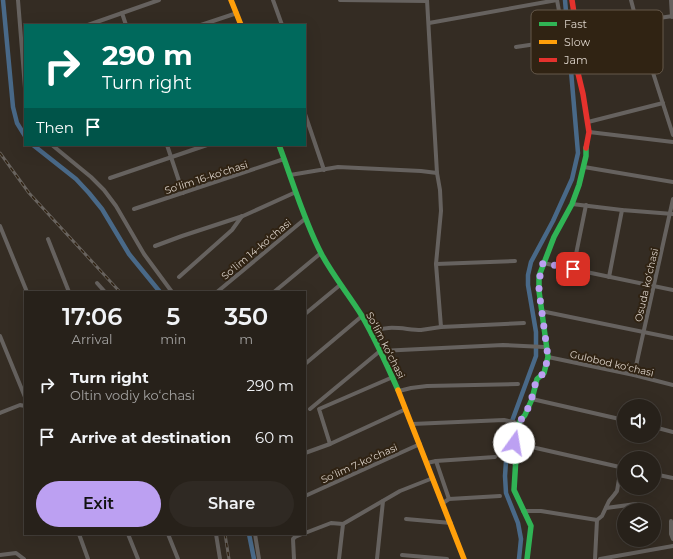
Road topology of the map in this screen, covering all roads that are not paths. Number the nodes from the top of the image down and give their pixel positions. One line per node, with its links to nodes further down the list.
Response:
1 (18, 0): 27 (street)
2 (159, 0): 14 (street)
3 (231, 0): 15 (street)
4 (273, 0): 22 (street)
5 (340, 0): 10 (street)
6 (557, 0): 11 (street); 17 (street)
7 (572, 0): 12 (street)
8 (631, 0): 13 (street)
9 (671, 0): 16 (street)
10 (427, 1): 17 (street)
11 (559, 10)
12 (574, 10)
13 (634, 10)
14 (122, 13): 18 (street); 19 (street)
15 (236, 13): 20 (street); 21 (street)
16 (672, 16)
17 (429, 23): 42 (street)
18 (91, 24)
19 (126, 24)
20 (204, 24)
21 (241, 24)
22 (282, 24)
23 (531, 45): 24 (street)
24 (516, 47)
25 (578, 74): 30 (street)
26 (654, 74): 28 (street)
27 (24, 75)
28 (663, 103): 30 (street); 32 (street)
29 (306, 117): 41 (street)
30 (588, 122): 31 (street)
31 (588, 132): 33 (street); 40 (street)
32 (673, 135)
33 (673, 142)
34 (53, 146): 73 (street)
35 (167, 146): 38 (street)
36 (204, 146): 38 (street)
37 (279, 146): 39 (street, Soʻlim koʻchasi)
38 (171, 157): 44 (street); 47 (street)
39 (284, 159): 43 (street, Soʻlim koʻchasi); 47 (street, Soʻlim 16-koʻchasi)
40 (584, 167): 45 (street); 49 (street)
41 (324, 170): 42 (street); 43 (street)
42 (437, 173): 62 (street)
43 (290, 175): 46 (street, Soʻlim koʻchasi)
44 (110, 178)
45 (673, 182)
46 (296, 192): 54 (street); 55 (street, Soʻlim koʻchasi)
47 (183, 193): 51 (street, Soʻlim 16-koʻchasi)
48 (673, 199): 53 (street, Osuda koʻchasi)
49 (572, 204): 50 (street); 61 (street)
50 (586, 205): 52 (street); 63 (street)
51 (134, 209)
52 (622, 210): 53 (street); 65 (street)
53 (671, 214): 68 (street, Osuda koʻchasi)
54 (243, 216): 58 (street); 64 (street)
55 (306, 218): 59 (street, Soʻlim koʻchasi); 74 (street, Soʻlim 14-koʻchasi)
56 (0, 226): 70 (street)
57 (48, 239): 71 (street)
58 (155, 246)
59 (321, 253): 67 (street, Soʻlim koʻchasi); 75 (street)
60 (515, 261): 62 (street)
61 (543, 263): 63 (street); 76 (street)
62 (436, 264): 80 (street)
63 (573, 269): 65 (street)
64 (179, 277)
65 (609, 277): 68 (street)
66 (97, 283): 72 (street)
67 (340, 285): 77 (street); 78 (street, Soʻlim koʻchasi)
68 (654, 286): 69 (street); 81 (street, Osuda koʻchasi)
69 (673, 290)
70 (27, 291)
71 (69, 291)
72 (104, 291)
73 (171, 291)
74 (218, 291)
75 (275, 291)
76 (542, 311): 81 (street); 85 (street)
77 (306, 313)
78 (362, 316): 82 (street, Soʻlim koʻchasi); 88 (street)
79 (524, 324): 80 (street)
80 (440, 328): 82 (street)
81 (643, 332): 84 (street); 89 (street, Osuda koʻchasi)
82 (372, 334): 86 (street, Soʻlim koʻchasi)
83 (0, 336): 94 (street)
84 (673, 338)
85 (546, 348): 86 (street); 87 (street)
86 (380, 351): 90 (street, Soʻlim koʻchasi); 97 (street)
87 (548, 357): 89 (street, Gulobod koʻchasi); 95 (street)
88 (306, 363)
89 (634, 375): 92 (street, Gulobod koʻchasi)
90 (393, 377): 93 (street, Soʻlim koʻchasi); 98 (street)
91 (518, 384): 93 (street)
92 (673, 385)
93 (399, 391): 99 (street, Soʻlim koʻchasi)
94 (24, 395)
95 (532, 399): 102 (street); 103 (street)
96 (24, 406): 101 (street)
97 (310, 409): 98 (street); 100 (street)
98 (318, 409): 108 (street)
99 (406, 409): 104 (street, Soʻlim koʻchasi); 108 (street)
100 (306, 411)
101 (0, 413)
102 (617, 418)
103 (518, 423): 104 (street); 107 (street)
104 (412, 424): 109 (street, Soʻlim koʻchasi)
105 (661, 429): 106 (street)
106 (673, 432)
107 (514, 443): 114 (street); 126 (street)
108 (330, 444): 110 (street)
109 (420, 444): 113 (street, Soʻlim koʻchasi); 119 (street, Soʻlim 7-koʻchasi)
110 (306, 453)
111 (495, 457): 112 (street)
112 (436, 461): 113 (street); 121 (street)
113 (427, 462): 116 (street, Soʻlim koʻchasi)
114 (617, 466)
115 (661, 475): 117 (street)
116 (433, 478): 122 (street); 123 (street, Soʻlim koʻchasi)
117 (673, 478)
118 (617, 488): 125 (street)
119 (306, 496)
120 (500, 496): 121 (street)
121 (449, 500): 123 (street)
122 (383, 501): 130 (street); 153 (street)
123 (443, 503): 131 (street, Soʻlim koʻchasi)
124 (617, 507): 125 (street)
125 (606, 508): 128 (street)
126 (523, 511): 128 (street); 144 (street)
127 (406, 519): 131 (street)
128 (597, 520): 156 (street)
129 (671, 521): 139 (street)
130 (343, 524): 132 (street); 152 (street)
131 (451, 524): 155 (street, Soʻlim koʻchasi)
132 (306, 533)
133 (79, 535): 146 (street)
134 (128, 535): 147 (street)
135 (168, 535): 148 (street)
136 (216, 535): 149 (street)
137 (255, 535): 150 (street)
138 (301, 535): 151 (street)
139 (673, 539)
140 (673, 546): 141 (street)
141 (635, 552): 157 (street); 158 (street)
142 (0, 555): 145 (street)
143 (402, 555): 154 (street)
144 (527, 558)
145 (24, 559)
146 (88, 559)
147 (138, 559)
148 (178, 559)
149 (220, 559)
150 (259, 559)
151 (294, 559)
152 (339, 559)
153 (377, 559)
154 (447, 559)
155 (464, 559)
156 (595, 559)
157 (600, 559)
158 (635, 559)

